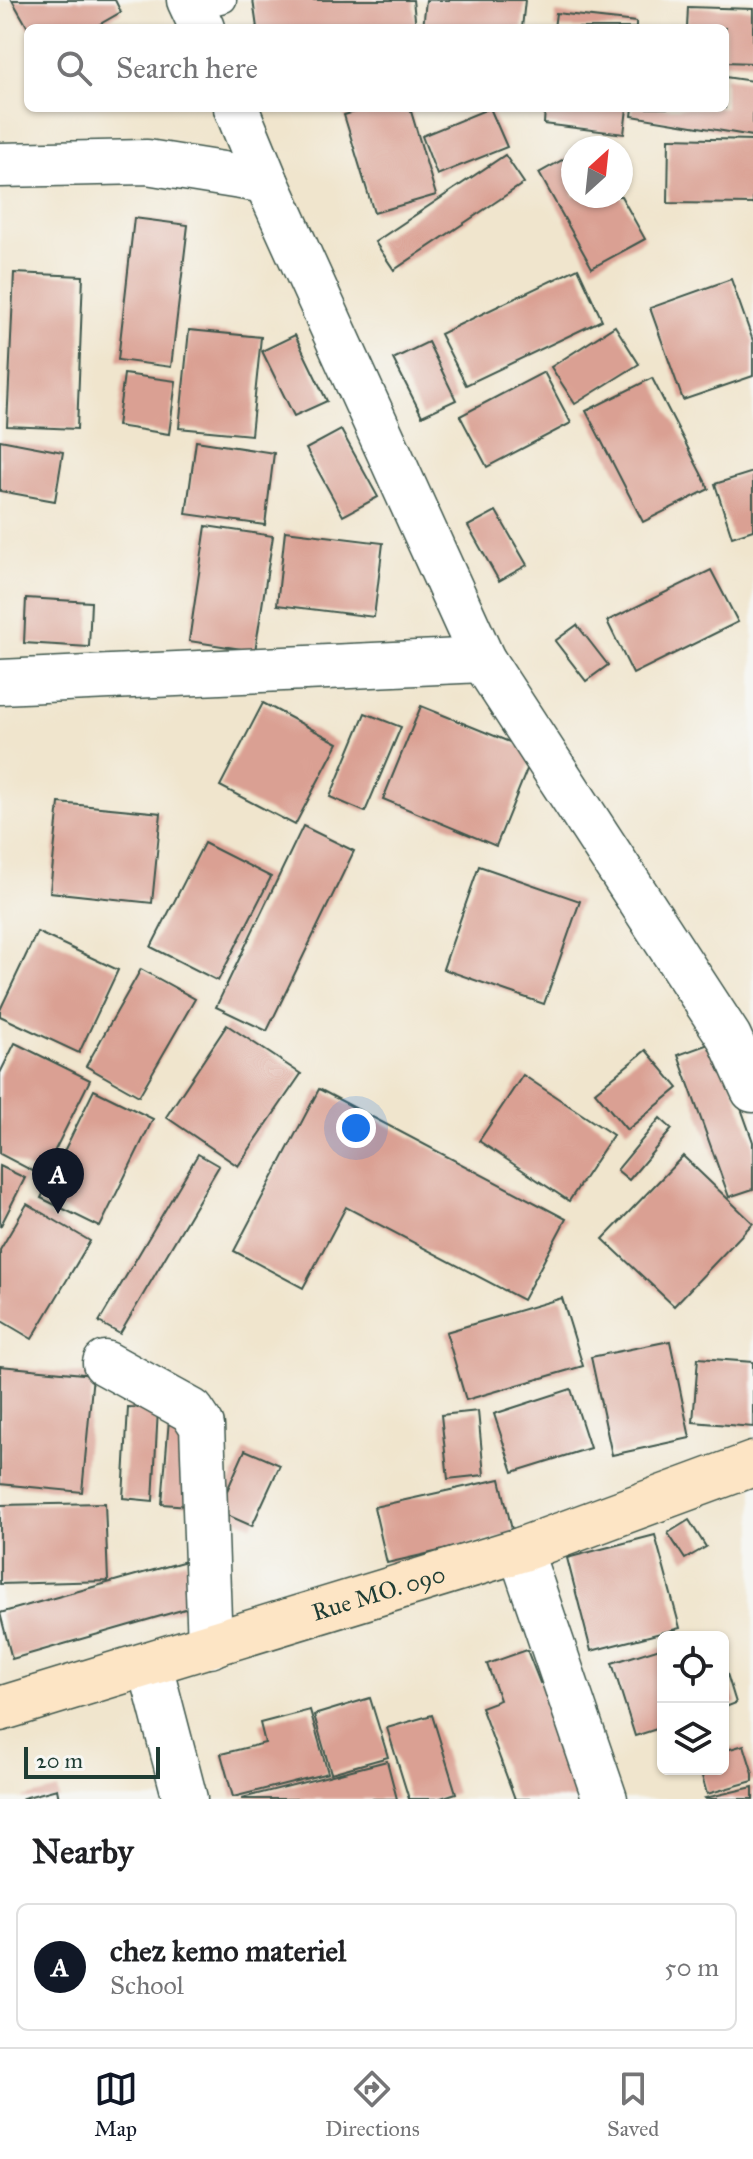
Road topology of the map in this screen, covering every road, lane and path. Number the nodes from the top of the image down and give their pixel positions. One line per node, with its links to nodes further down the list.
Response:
1 (238, 112): 3 (street)
2 (0, 165): 3 (street)
3 (266, 181): 4 (street)
4 (483, 660): 5 (street); 6 (street)
5 (0, 682)
6 (753, 1090)
7 (105, 1363): 10 (street)
8 (753, 1464): 9 (street, Rue MO. 090)
9 (520, 1550): 10 (street, Rue MO. 090); 14 (street)
10 (210, 1646): 11 (street, Rue MO. 090)
11 (150, 1665): 12 (street, Rue MO. 090); 13 (street)
12 (0, 1709)
13 (185, 1799)
14 (605, 1799)

